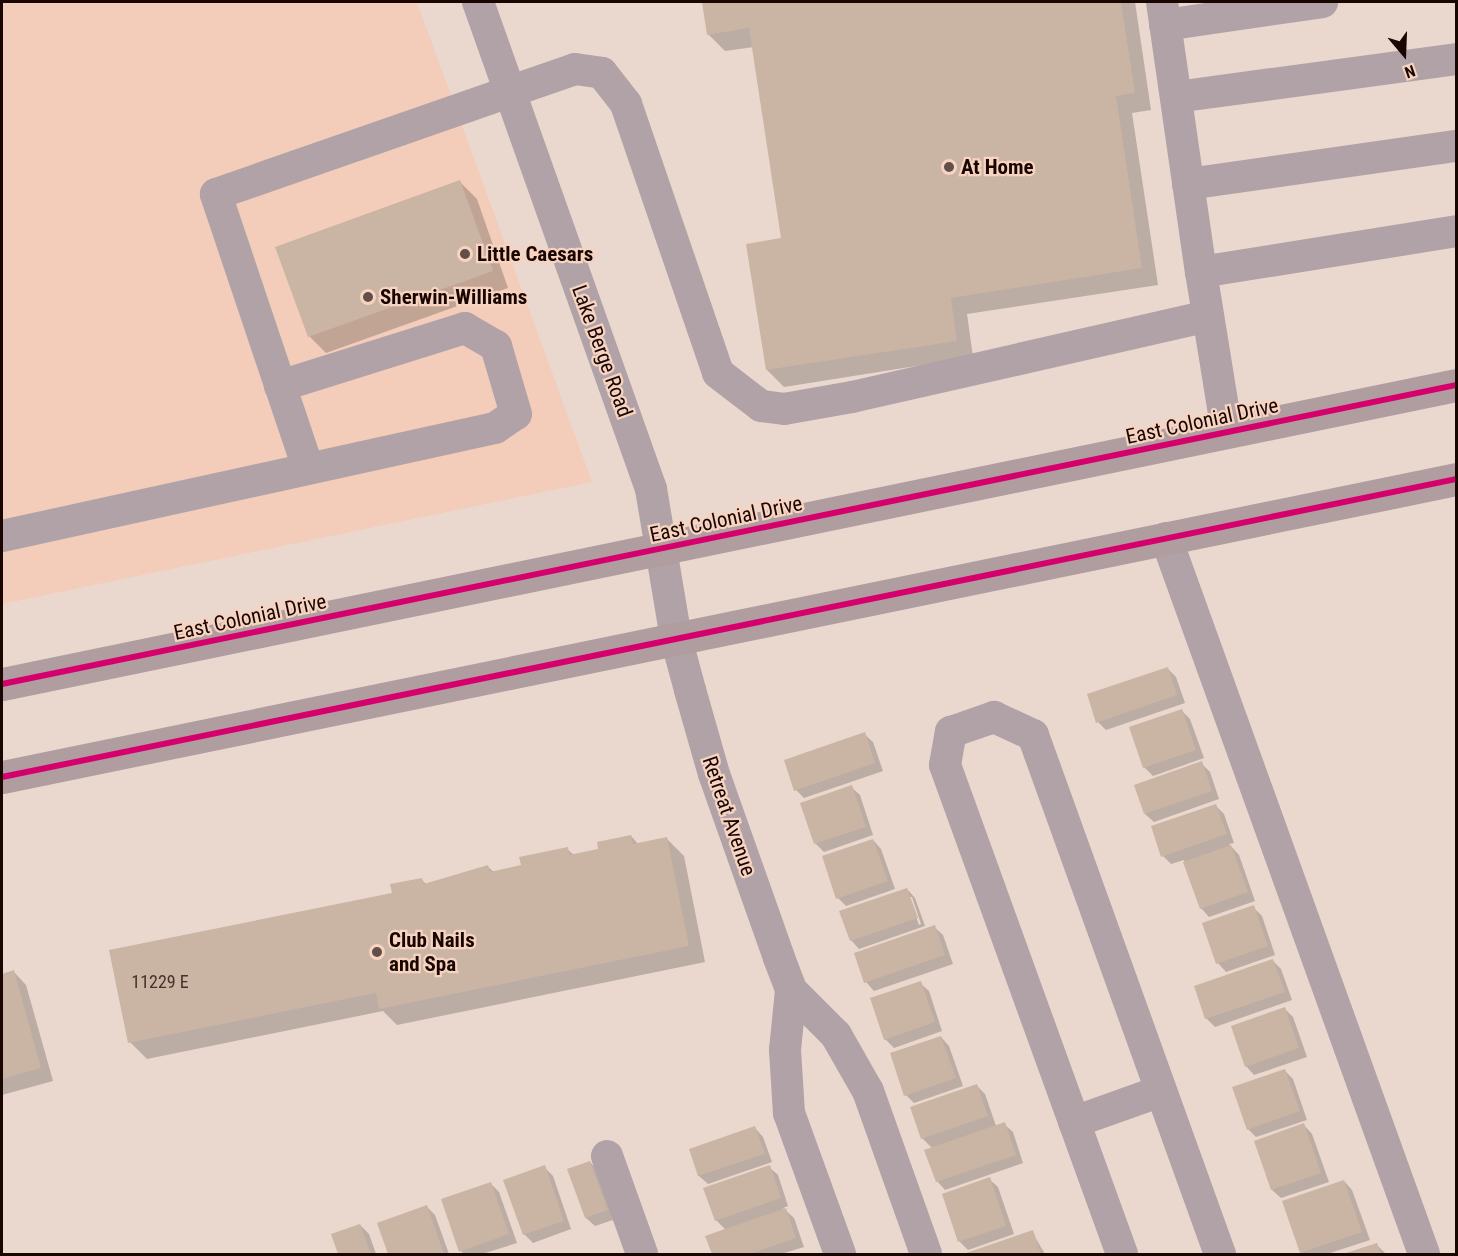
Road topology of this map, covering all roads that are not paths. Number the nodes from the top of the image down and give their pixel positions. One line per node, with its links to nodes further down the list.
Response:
1 (478, 2): 5 (street, Lake Berge Road)
2 (1322, 2): 3 (street)
3 (1164, 13): 6 (street)
4 (1456, 59): 6 (street)
5 (510, 92): 11 (street); 13 (street); 19 (street, Lake Berge Road)
6 (1176, 97): 8 (street)
7 (1456, 146): 8 (street)
8 (1188, 184): 10 (street)
9 (1456, 231): 10 (street)
10 (1201, 272): 11 (street)
11 (1208, 316): 14 (street)
12 (1456, 385): 14 (highway, East Colonial Drive)
13 (280, 386): 15 (street); 15 (street)
14 (1227, 432): 19 (highway, East Colonial Drive)
15 (308, 468): 17 (street)
16 (1456, 478): 18 (highway)
17 (2, 536)
18 (1166, 538): 20 (highway); 32 (street)
19 (662, 549): 20 (street, Lake Berge Road); 21 (highway, East Colonial Drive)
20 (676, 638): 22 (highway); 23 (street, Retreat Avenue)
21 (2, 684)
22 (2, 777)
23 (791, 990): 28 (street, Retreat Avenue); 29 (street, Retreat Avenue)
24 (1161, 1091): 25 (street); 25 (street); 31 (street)
25 (1074, 1122): 30 (street)
26 (607, 1156): 27 (street)
27 (639, 1254)
28 (840, 1254)
29 (926, 1254)
30 (1122, 1254)
31 (1220, 1254)
32 (1424, 1254)

